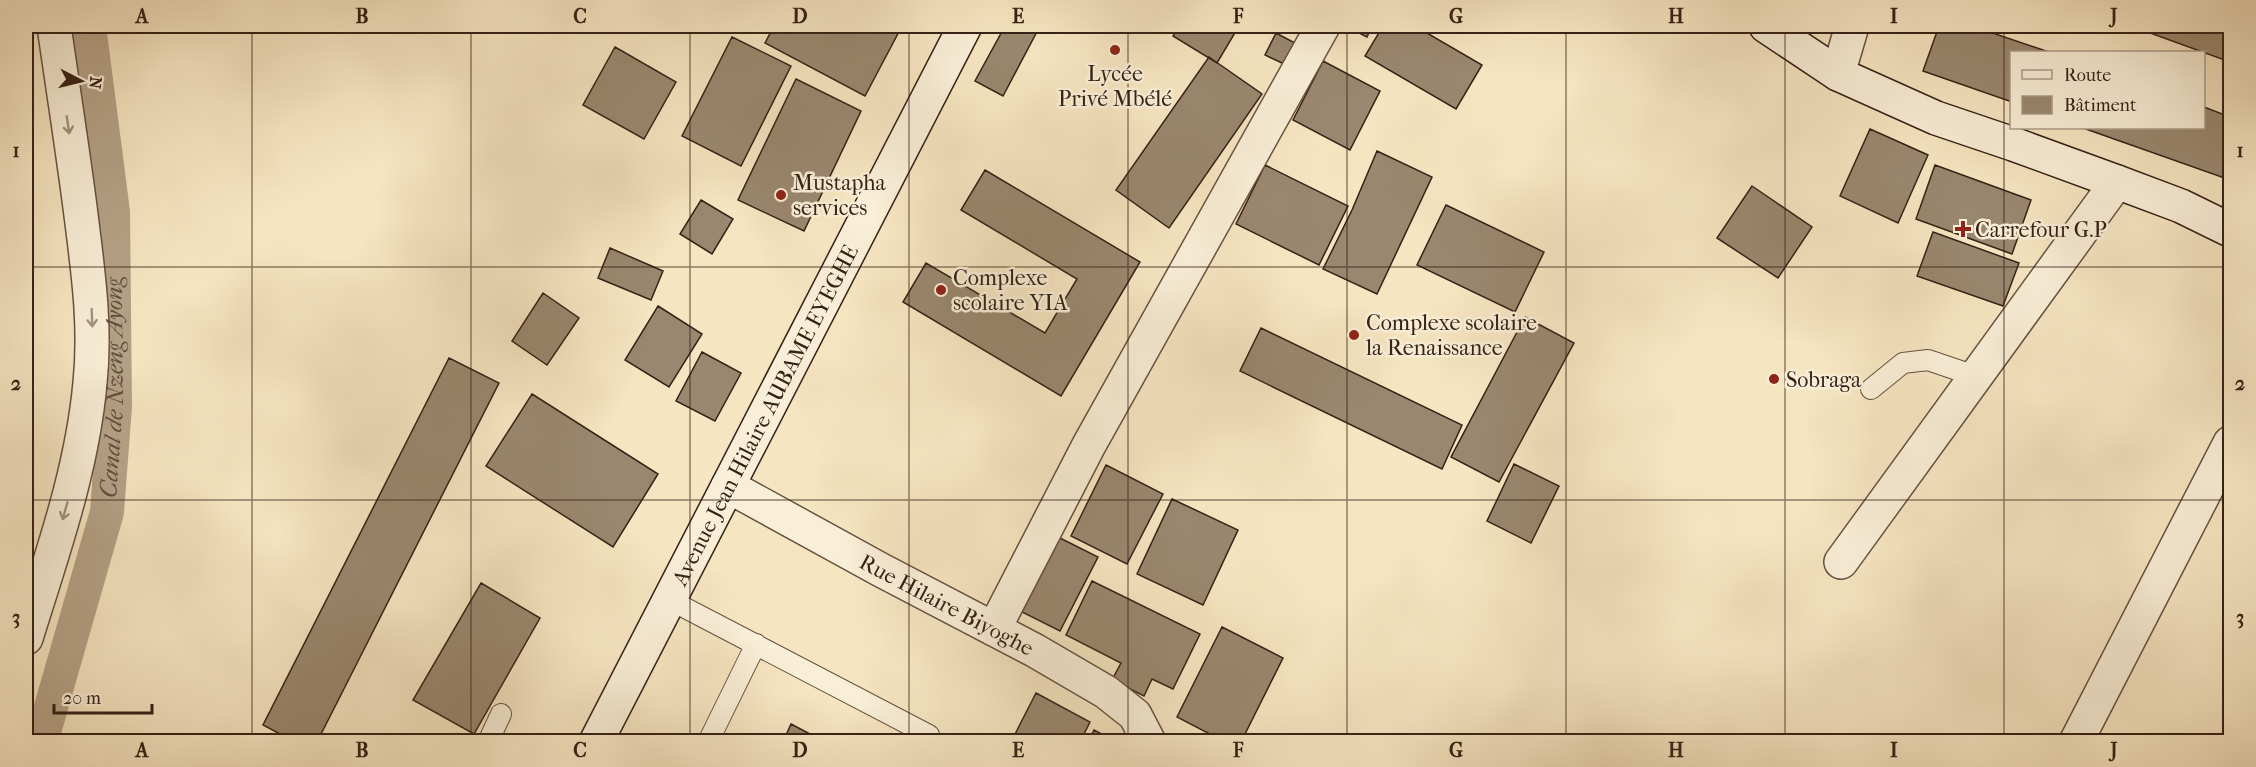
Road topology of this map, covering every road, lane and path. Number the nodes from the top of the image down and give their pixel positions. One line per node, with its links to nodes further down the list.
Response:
1 (54, 26): 16 (street, one-way to 16)
2 (965, 26): 12 (street, Avenue Jean Hilaire AUBAME EYEGHE)
3 (1323, 26): 15 (street)
4 (1766, 26): 6 (street)
5 (1852, 26): 6 (street)
6 (1838, 74): 7 (street)
7 (2117, 182): 8 (street); 9 (street)
8 (2230, 230)
9 (1976, 376): 10 (lane); 13 (street)
10 (1871, 389)
11 (2230, 443): 24 (street)
12 (728, 486): 14 (street, Avenue Jean Hilaire AUBAME EYEGHE); 15 (street, Rue Hilaire Biyoghe)
13 (1841, 562)
14 (670, 600): 17 (lane); 21 (street, Avenue Jean Hilaire AUBAME EYEGHE)
15 (994, 629): 23 (street, Rue Hilaire Biyoghe)
16 (26, 638)
17 (756, 644): 19 (lane); 22 (lane)
18 (501, 714): 20 (lane)
19 (929, 735)
20 (488, 741)
21 (596, 741)
22 (708, 741)
23 (1149, 741)
24 (2076, 741)

